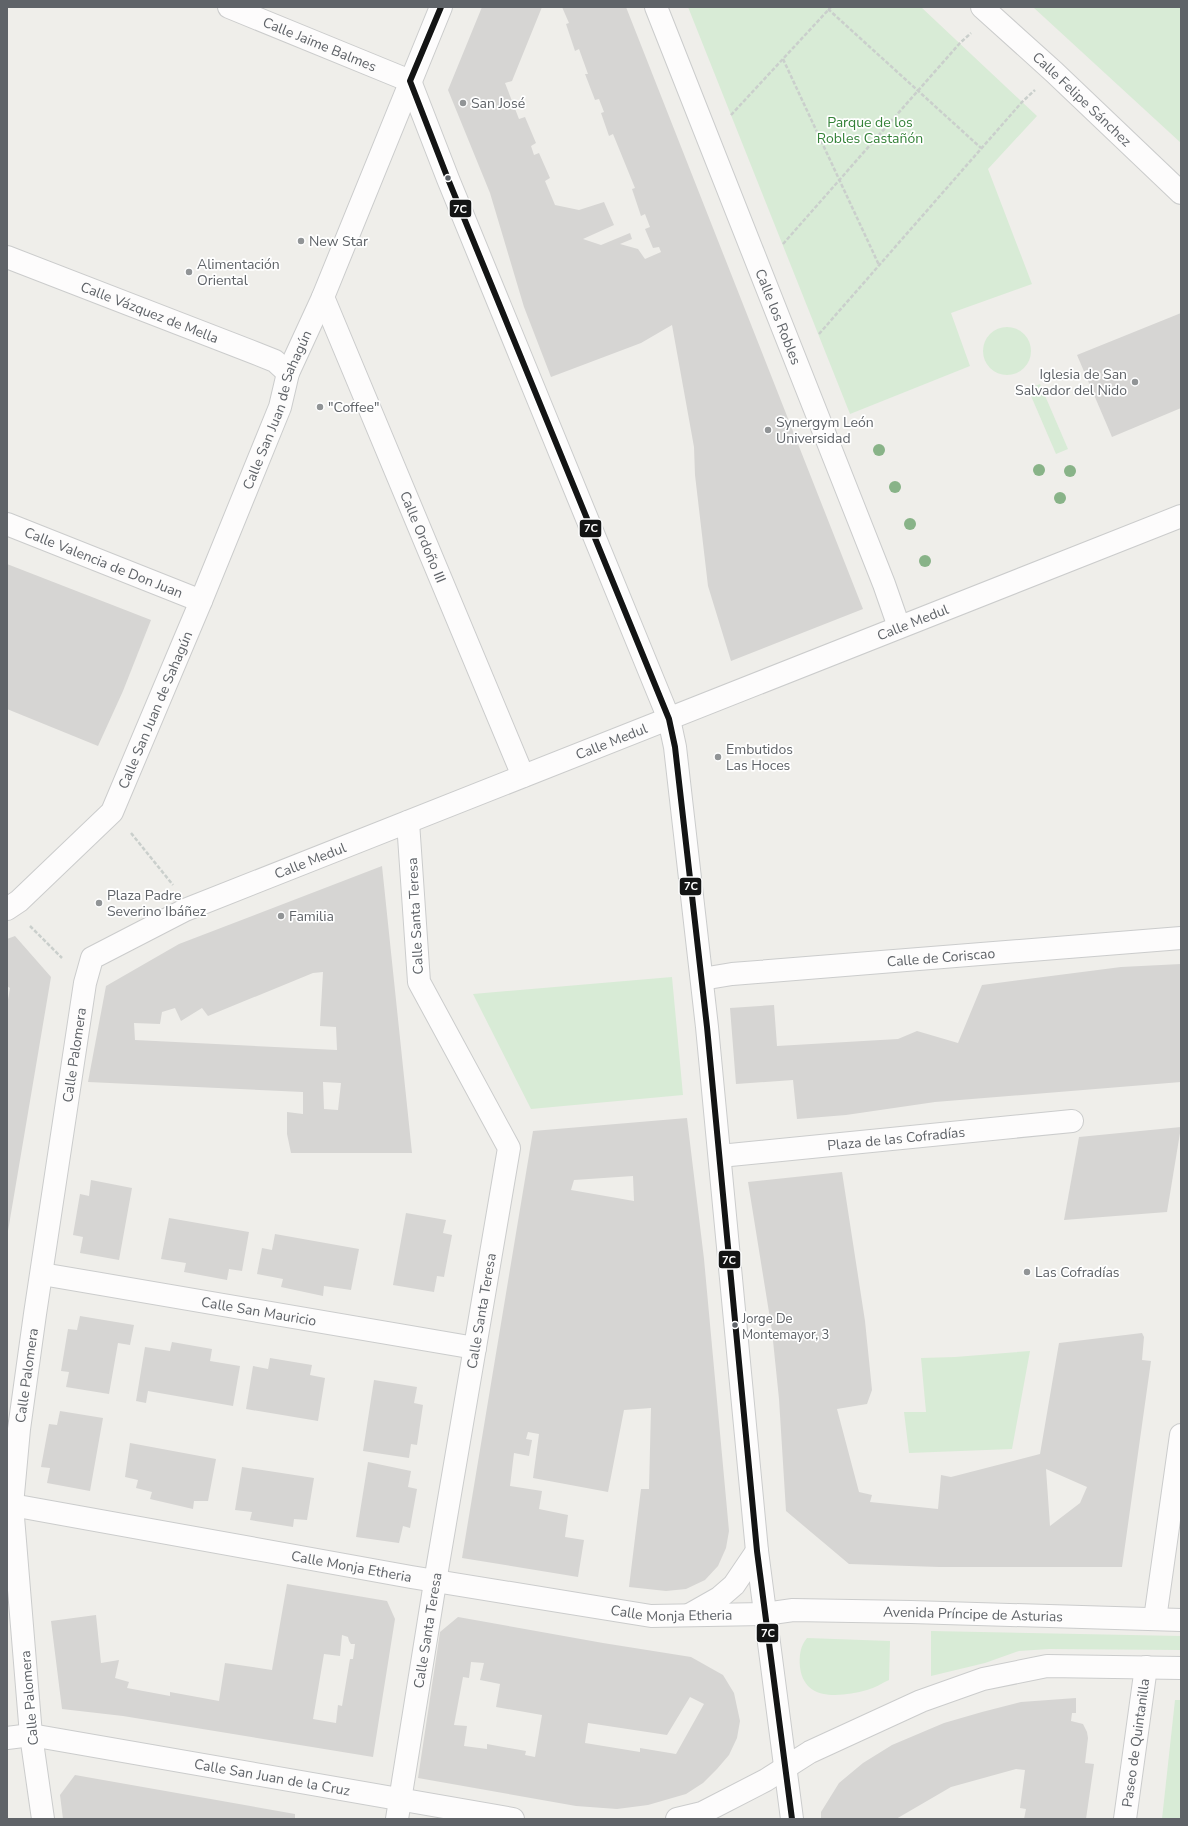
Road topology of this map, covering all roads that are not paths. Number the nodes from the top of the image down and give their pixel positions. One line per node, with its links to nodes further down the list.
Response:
1 (229, 7): 5 (street, Calle Jaime Balmes)
2 (441, 7): 5 (street, Calle San Juan de Sahagún)
3 (656, 7): 13 (street, Calle los Robles)
4 (986, 11): 6 (street, Calle Felipe Sánchez)
5 (410, 81): 8 (street, Calle San Juan de Sahagún); 14 (street)
6 (1181, 193)
7 (7, 257): 9 (street, Calle Vázquez de Mella)
8 (323, 297): 9 (street, Calle San Juan de Sahagún); 15 (street, Calle Ordoño III)
9 (288, 373): 12 (street, Calle San Juan de Sahagún)
10 (1181, 516): 13 (street, Calle Medul)
11 (7, 524): 12 (street, Calle Valencia de Don Juan)
12 (201, 601): 17 (street, Calle San Juan de Sahagún)
13 (899, 628): 14 (street, Calle Medul)
14 (669, 719): 15 (street, Calle Medul); 20 (street)
15 (522, 776): 16 (street, Calle Medul)
16 (408, 822): 19 (street, Calle Medul); 24 (street, Calle Santa Teresa)
17 (13, 906)
18 (1181, 938): 20 (street, Calle de Coriscao)
19 (92, 958): 23 (street, Calle Palomera)
20 (702, 979): 22 (street)
21 (1072, 1121): 22 (street, Plaza de las Cofradías)
22 (720, 1156): 28 (street)
23 (42, 1274): 24 (street, Calle San Mauricio); 26 (street, Calle Palomera)
24 (475, 1348): 29 (street, Calle Santa Teresa)
25 (1181, 1435): 32 (street)
26 (13, 1437): 27 (street, Calle Palomera)
27 (10, 1499): 29 (street, Calle Monja Etheria); 36 (street, Calle Palomera)
28 (757, 1551): 30 (street); 31 (street)
29 (436, 1582): 31 (street, Calle Monja Etheria); 39 (street, Calle Santa Teresa)
30 (765, 1614): 31 (street, Calle Monja Etheria); 32 (street, Avenida Príncipe de Asturias); 38 (street)
31 (686, 1616)
32 (1155, 1619): 33 (street, Avenida Príncipe de Asturias)
33 (1181, 1620)
34 (1146, 1667): 35 (street); 38 (street); 45 (street, Paseo de Quintanilla)
35 (1181, 1668)
36 (31, 1735): 37 (street, Calle San Juan de la Cruz); 39 (street, Calle San Juan de la Cruz); 41 (street, Calle Palomera)
37 (7, 1738)
38 (786, 1767): 40 (street); 44 (street)
39 (399, 1810): 42 (street, Calle San Juan de la Cruz)
40 (710, 1816): 43 (street)
41 (43, 1819)
42 (513, 1819)
43 (677, 1819)
44 (792, 1819)
45 (1126, 1819)

